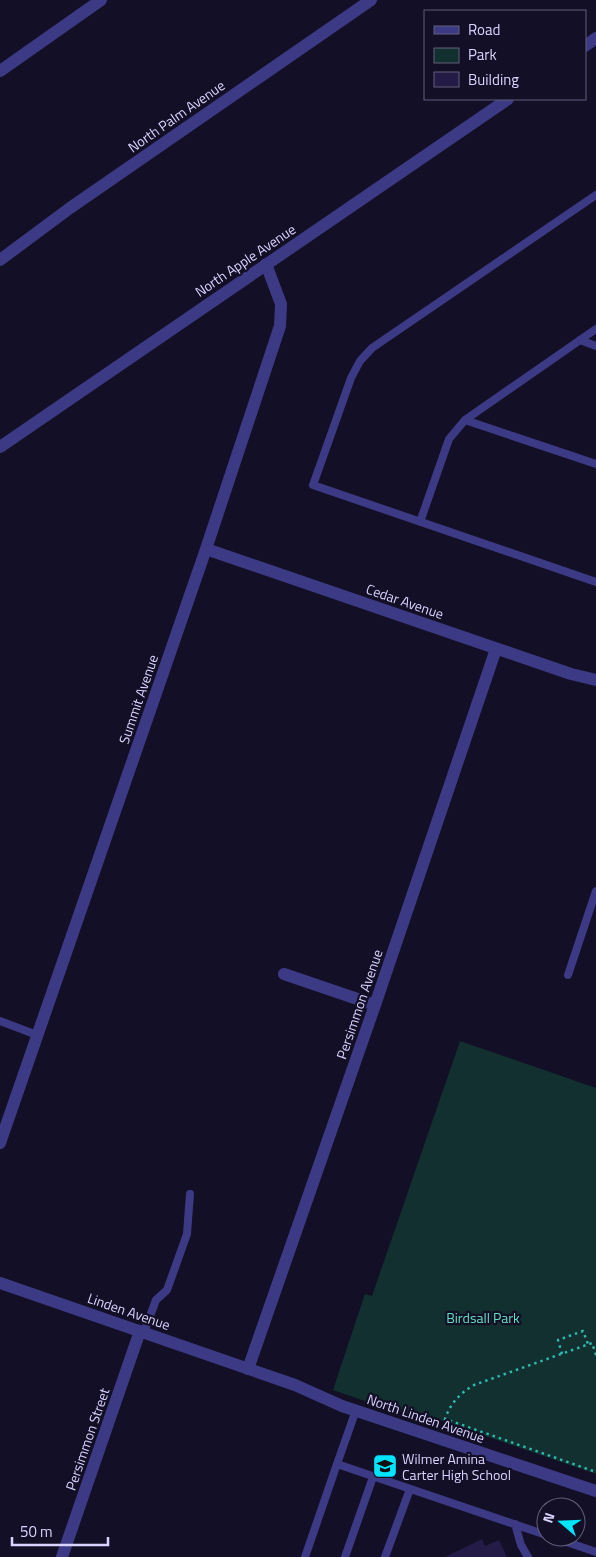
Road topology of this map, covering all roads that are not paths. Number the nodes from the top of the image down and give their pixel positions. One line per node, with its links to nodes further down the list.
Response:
1 (101, 0): 3 (street)
2 (371, 0): 6 (street, North Palm Avenue)
3 (0, 71)
4 (507, 100): 7 (street, North Apple Avenue)
5 (596, 194): 14 (lane)
6 (0, 260)
7 (266, 264): 12 (street, North Apple Avenue); 15 (street, Summit Avenue)
8 (596, 329): 9 (lane)
9 (580, 340): 10 (lane); 11 (lane)
10 (596, 346)
11 (464, 420): 13 (lane); 14 (lane)
12 (0, 447)
13 (596, 464)
14 (420, 522): 16 (lane)
15 (206, 549): 17 (street, Cedar Avenue); 24 (street, Summit Avenue)
16 (596, 582)
17 (496, 649): 18 (street, Cedar Avenue); 22 (street, Persimmon Avenue)
18 (596, 680)
19 (596, 891): 21 (lane)
20 (284, 974): 22 (street)
21 (568, 975)
22 (375, 1005): 29 (street, Persimmon Avenue)
23 (0, 1021): 24 (lane)
24 (37, 1035): 25 (street, Summit Avenue)
25 (0, 1143)
26 (190, 1194): 28 (lane)
27 (0, 1283): 28 (street, Linden Avenue)
28 (142, 1332): 29 (street, Linden Avenue); 39 (street, Persimmon Street)
29 (248, 1369): 30 (street, North Linden Avenue)
30 (356, 1410): 31 (lane); 34 (street, North Linden Avenue)
31 (337, 1464): 32 (lane); 40 (lane)
32 (373, 1477): 33 (lane); 41 (lane)
33 (410, 1489): 35 (lane); 42 (lane)
34 (596, 1491)
35 (515, 1524): 36 (lane); 43 (lane)
36 (536, 1531)
37 (581, 1547): 38 (lane)
38 (596, 1552)
39 (62, 1557)
40 (305, 1557)
41 (345, 1557)
42 (386, 1557)
43 (528, 1557)

